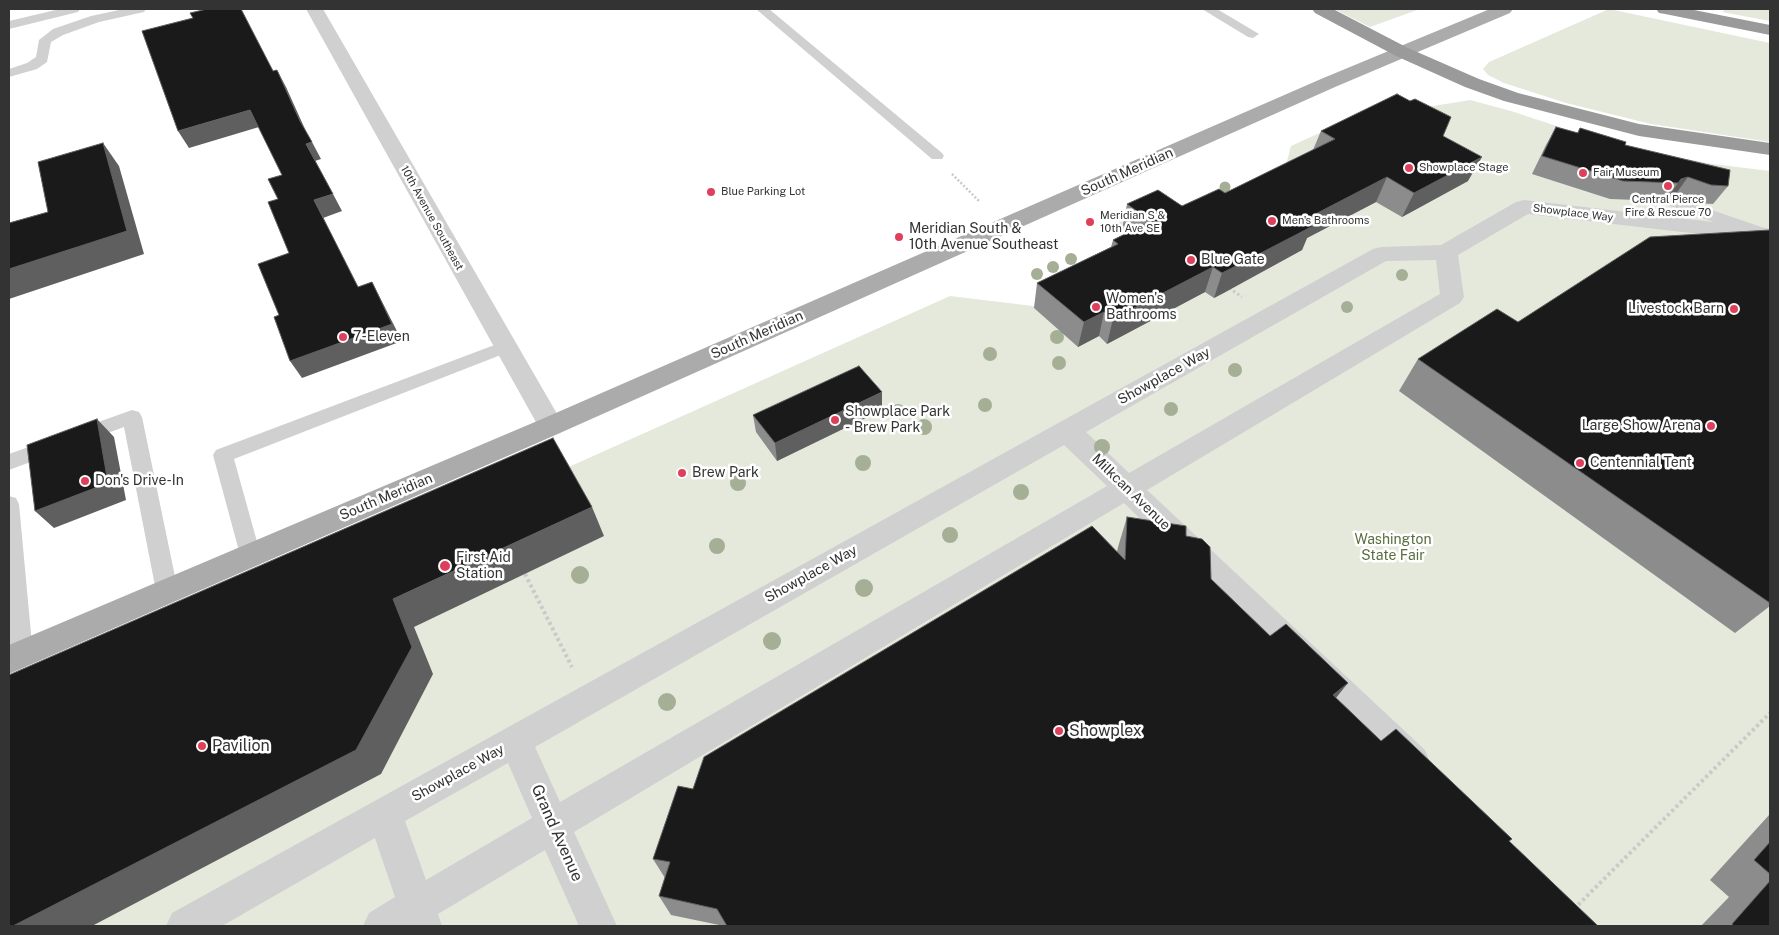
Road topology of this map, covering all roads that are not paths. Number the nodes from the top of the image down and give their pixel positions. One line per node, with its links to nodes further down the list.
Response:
1 (74, 9): 9 (lane)
2 (140, 9): 13 (lane)
3 (314, 9): 19 (street, 10th Avenue Southeast)
4 (762, 9): 15 (lane)
5 (1208, 9): 11 (lane)
6 (1321, 9): 12 (highway)
7 (1504, 9): 12 (main road, South Meridian)
8 (1665, 9): 10 (highway)
9 (9, 25)
10 (1770, 30)
11 (1253, 34)
12 (1402, 52): 14 (highway); 20 (main road, South Meridian)
13 (9, 73)
14 (1770, 149)
15 (937, 156)
16 (1674, 202): 17 (lane)
17 (1768, 236): 18 (street, Showplace Way)
18 (1446, 252): 21 (street, Showplace Way); 23 (street)
19 (505, 347): 20 (street, 10th Avenue Southeast); 25 (lane)
20 (551, 426): 25 (main road, South Meridian)
21 (1067, 431): 23 (street, Milkcan Avenue); 28 (street, Showplace Way)
22 (9, 462): 26 (lane)
23 (1127, 488): 29 (street, Milkcan Avenue); 31 (street)
24 (9, 504): 27 (lane)
25 (250, 556): 26 (main road, South Meridian)
26 (167, 592): 27 (main road, South Meridian)
27 (15, 657)
28 (515, 741): 30 (street, Showplace Way); 31 (street, Grand Avenue)
29 (1434, 782)
30 (385, 814): 32 (street); 33 (street, Showplace Way)
31 (553, 826): 32 (street); 35 (street, Grand Avenue)
32 (420, 916): 34 (street)
33 (185, 926)
34 (382, 926)
35 (598, 926)

